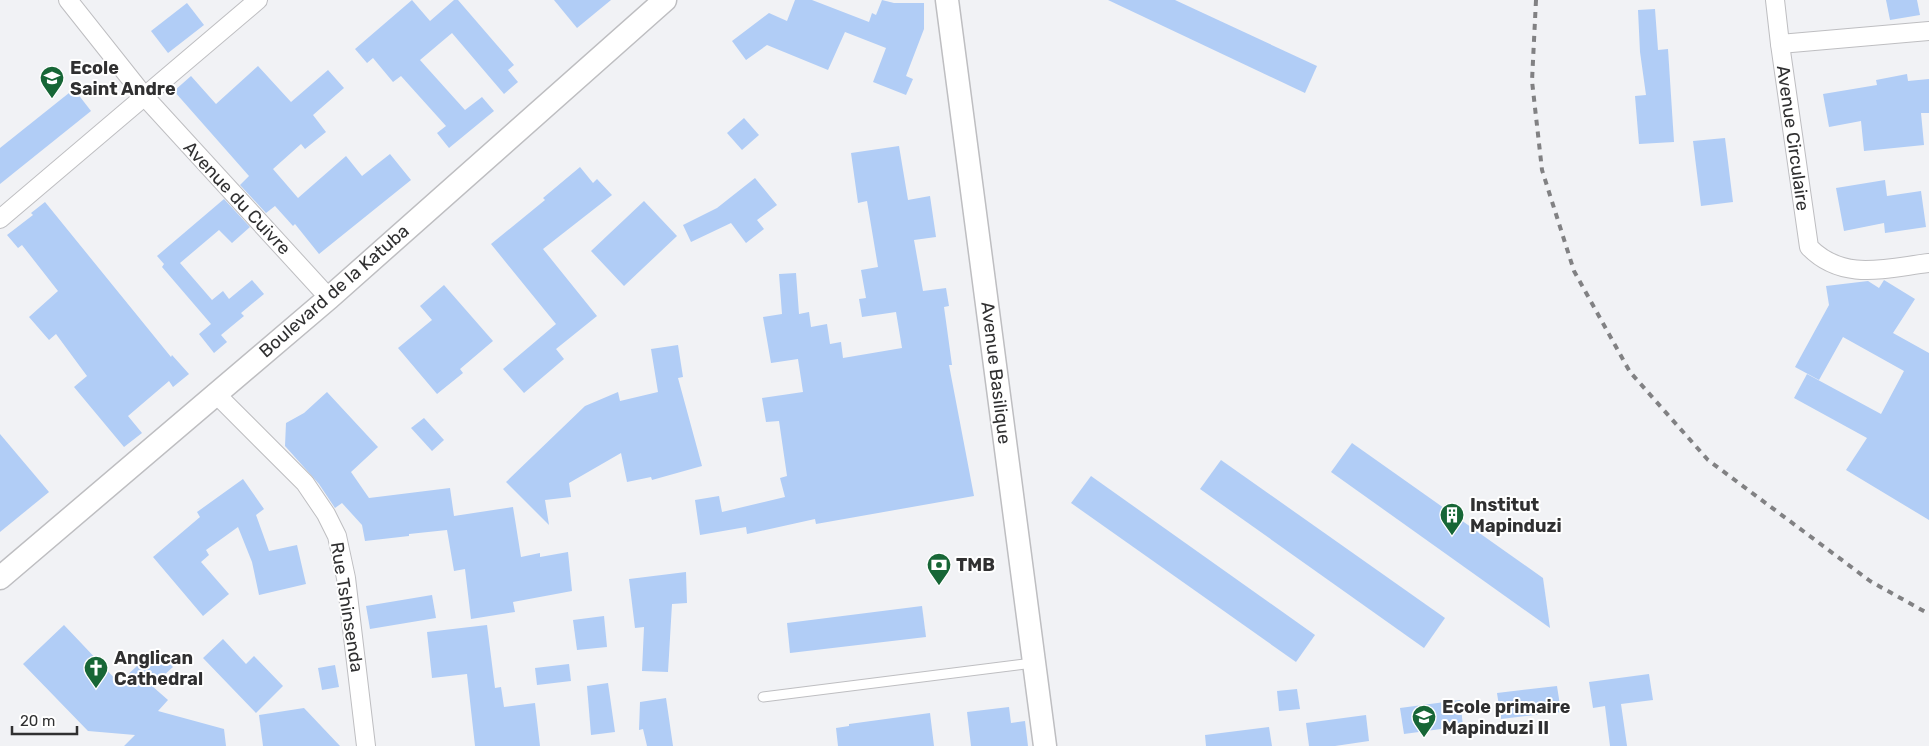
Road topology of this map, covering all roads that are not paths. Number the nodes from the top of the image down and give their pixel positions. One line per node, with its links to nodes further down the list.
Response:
1 (68, 0): 8 (street, Avenue du Cuivre)
2 (258, 0): 8 (street)
3 (947, 0): 14 (street, Avenue Basilique)
4 (1775, 0): 7 (street, Avenue Circulaire)
5 (657, 2): 11 (street, Boulevard de la Katuba)
6 (1929, 31): 7 (street)
7 (1780, 44): 10 (street, Avenue Circulaire)
8 (144, 97): 9 (street); 11 (street, Avenue du Cuivre)
9 (0, 219)
10 (1929, 262)
11 (329, 298): 12 (street, Boulevard de la Katuba)
12 (216, 393): 13 (street, Boulevard de la Katuba); 16 (street, Rue Tshinsenda)
13 (0, 578)
14 (1034, 662): 15 (lane); 17 (street, Avenue Basilique)
15 (763, 697)
16 (366, 746)
17 (1045, 746)

